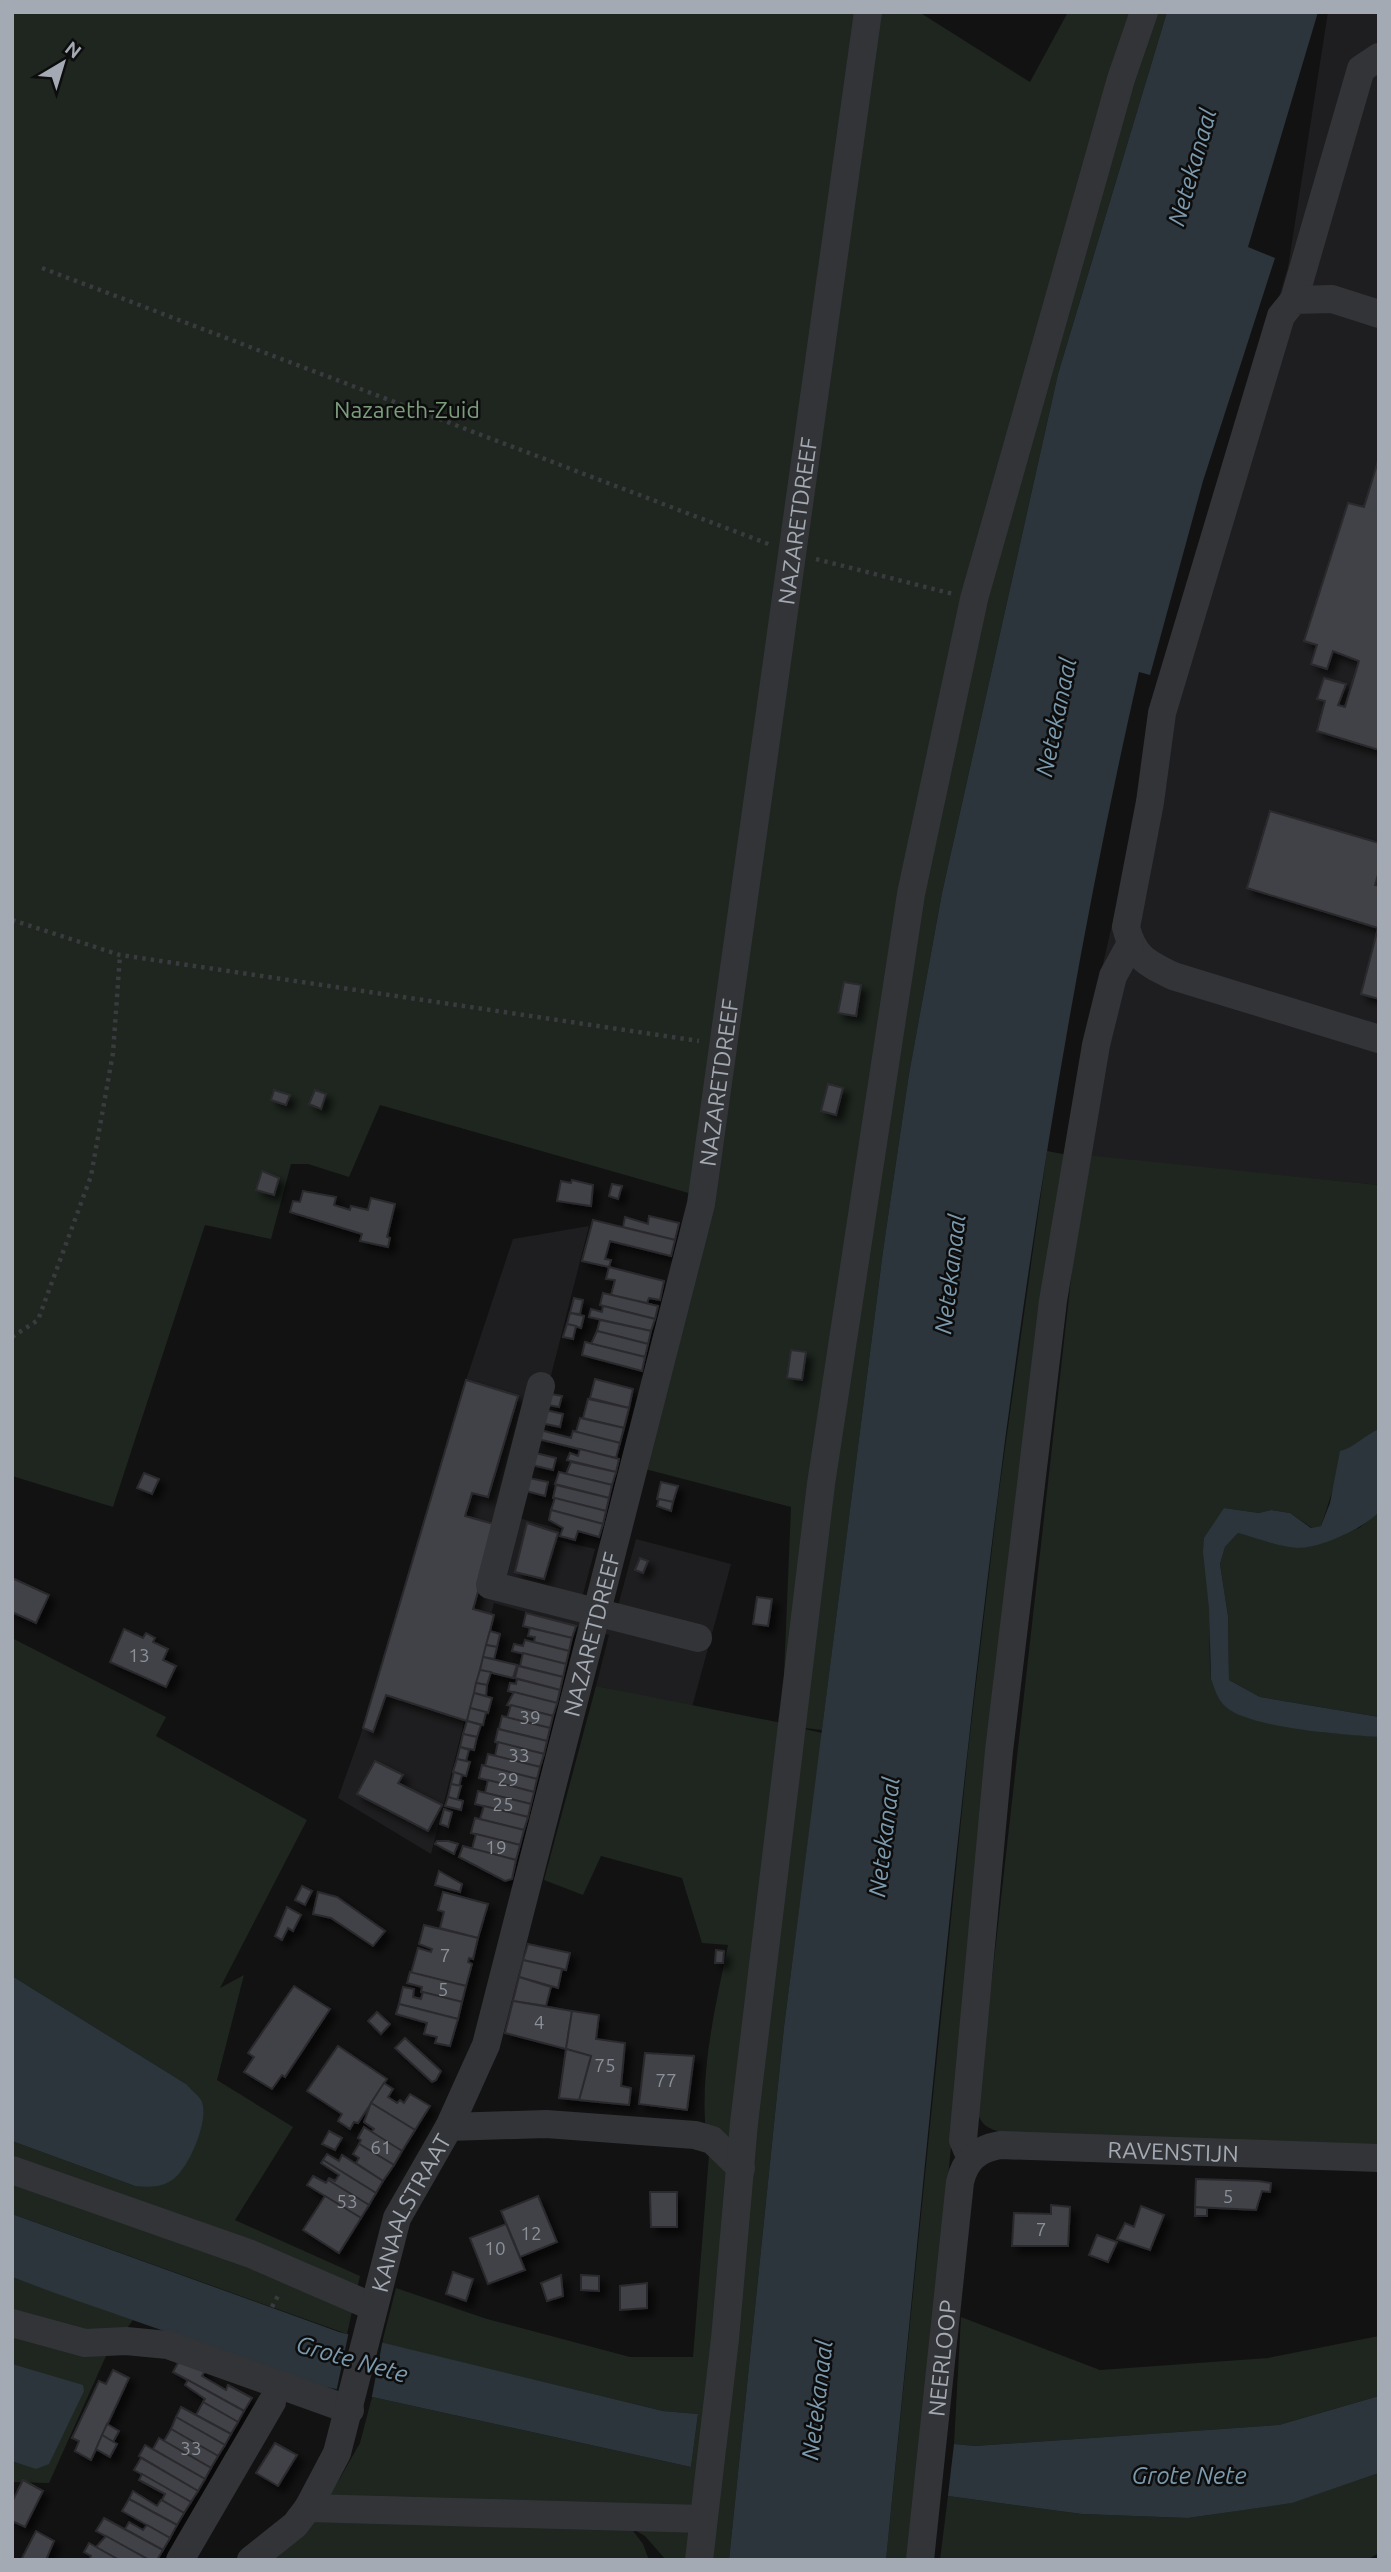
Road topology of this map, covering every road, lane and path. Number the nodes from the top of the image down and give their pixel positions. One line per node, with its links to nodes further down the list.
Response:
1 (868, 12): 7 (street, NAZARETDREEF)
2 (1144, 12): 8 (street)
3 (1379, 57): 5 (street)
4 (42, 268): 7 (path)
5 (1294, 300): 6 (street); 10 (street)
6 (1379, 314)
7 (794, 554): 8 (path); 13 (street, NAZARETDREEF)
8 (974, 599): 21 (street)
9 (12, 920): 11 (path)
10 (1130, 946): 12 (street); 19 (street)
11 (120, 955): 13 (path); 14 (path)
12 (1379, 1038)
13 (724, 1045): 16 (street, NAZARETDREEF)
14 (12, 1336)
15 (541, 1387): 16 (street)
16 (596, 1611): 17 (street); 18 (street, NAZARETDREEF)
17 (698, 1638)
18 (449, 2127): 21 (street, KANAALSTRAAT); 23 (street, KANAALSTRAAT)
19 (971, 2157): 20 (street, RAVENSTIJN); 32 (street, NEERLOOP)
20 (1379, 2158)
21 (741, 2168): 28 (street)
22 (12, 2170): 23 (street)
23 (370, 2319): 26 (street, KANAALSTRAAT)
24 (12, 2323): 26 (street)
25 (272, 2402): 29 (street)
26 (351, 2405): 27 (street, KANAALSTRAAT)
27 (308, 2508): 28 (street); 30 (street, KANAALSTRAAT)
28 (703, 2519): 31 (street)
29 (180, 2560)
30 (251, 2560)
31 (699, 2560)
32 (920, 2560)

